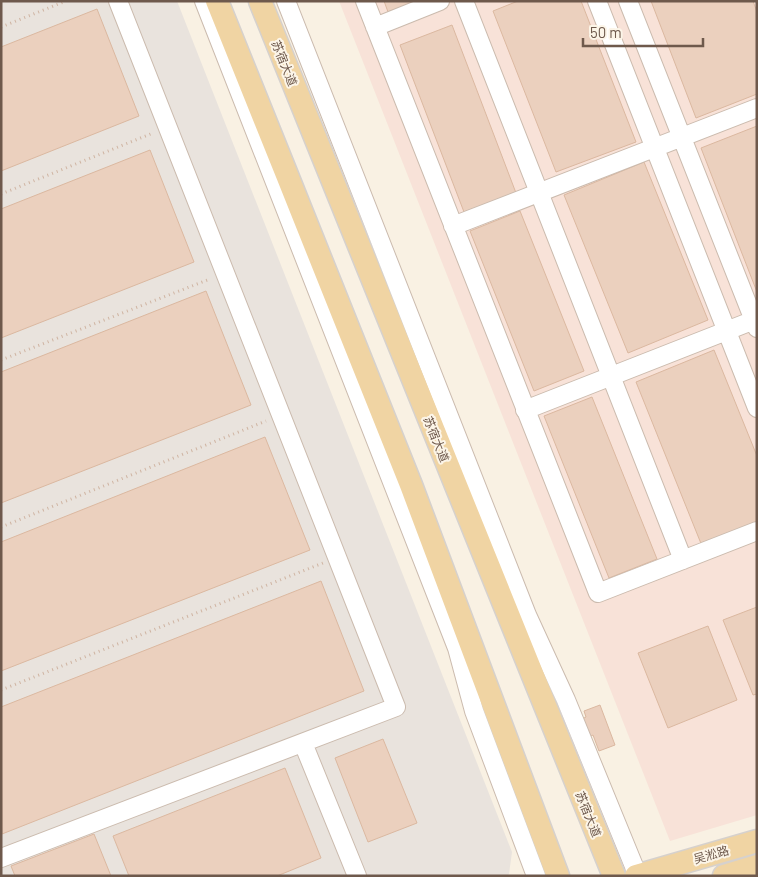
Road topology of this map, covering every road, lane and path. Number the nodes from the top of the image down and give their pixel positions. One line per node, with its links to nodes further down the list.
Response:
1 (66, 1): 12 (path)
2 (118, 1): 15 (lane)
3 (204, 1): 39 (lane)
4 (217, 1): 40 (main road)
5 (260, 1): 41 (main road, 苏宿大道)
6 (286, 1): 42 (lane)
7 (365, 1): 13 (lane)
8 (440, 1): 13 (lane)
9 (464, 1): 18 (lane)
10 (597, 1): 17 (lane)
11 (628, 1): 16 (lane)
12 (1, 27)
13 (375, 27): 20 (lane)
14 (757, 108): 16 (lane)
15 (168, 128): 19 (path); 21 (lane)
16 (682, 137): 17 (lane); 22 (lane)
17 (655, 148): 18 (lane); 23 (lane)
18 (539, 193): 20 (lane); 25 (lane)
19 (1, 194)
20 (453, 226): 27 (lane)
21 (225, 273): 24 (path); 28 (lane)
22 (756, 322): 23 (lane)
23 (727, 331): 25 (lane); 26 (lane)
24 (1, 360)
25 (611, 376): 27 (lane); 32 (lane)
26 (757, 408)
27 (525, 410): 32 (lane)
28 (281, 415): 29 (path); 31 (lane)
29 (1, 527)
30 (757, 531): 32 (lane)
31 (337, 557): 33 (path); 34 (lane)
32 (683, 560)
33 (1, 690)
34 (303, 743): 36 (lane); 38 (lane)
35 (757, 841): 42 (main road, 吴淞路)
36 (1, 858)
37 (757, 866): 43 (main road, 吴淞路)
38 (357, 876)
39 (536, 876)
40 (558, 876)
41 (614, 876)
42 (637, 876)
43 (724, 876)

